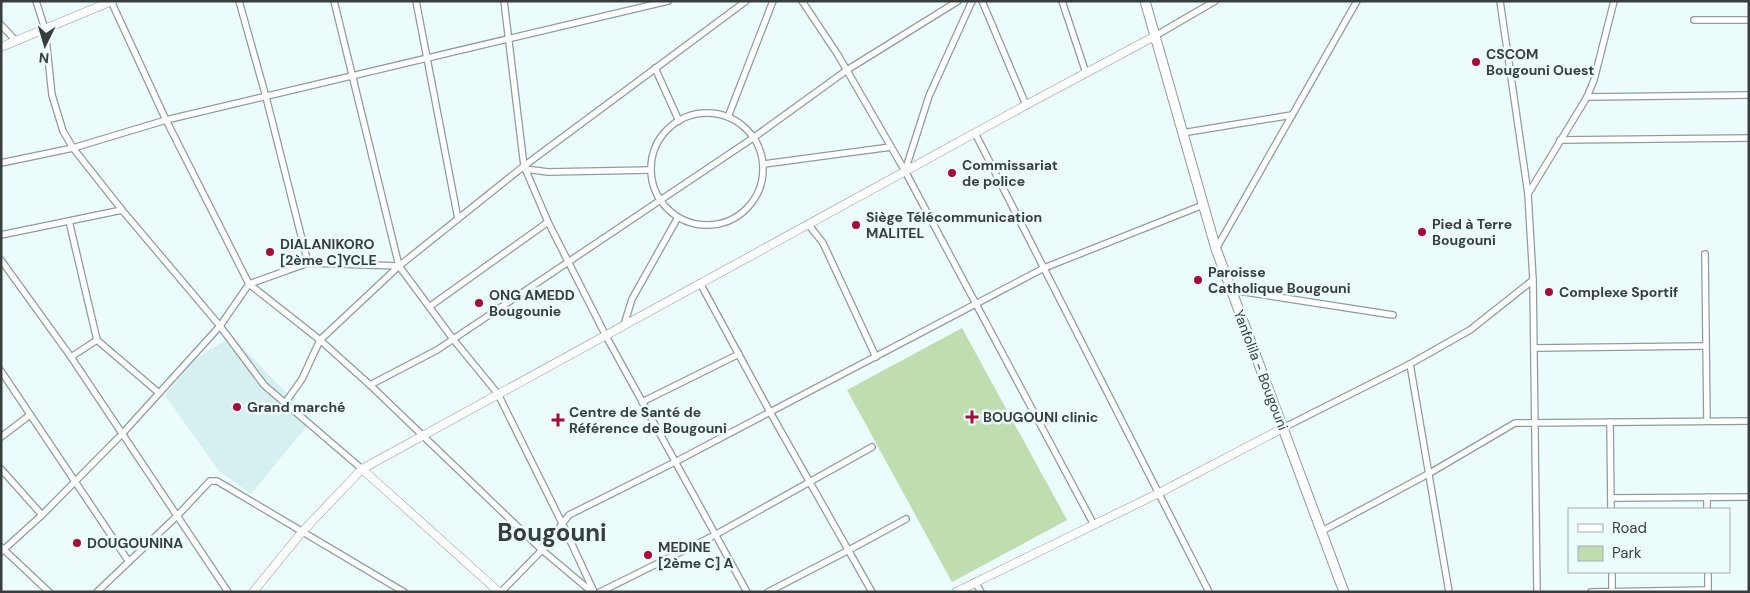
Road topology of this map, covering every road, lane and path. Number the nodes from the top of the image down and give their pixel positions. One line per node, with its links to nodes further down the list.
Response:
1 (36, 1): 24 (street)
2 (111, 1): 24 (street); 40 (street)
3 (239, 1): 35 (street)
4 (334, 1): 33 (street)
5 (416, 1): 29 (street)
6 (504, 1): 26 (street)
7 (668, 1): 20 (street)
8 (746, 1): 30 (street)
9 (773, 1): 39 (street)
10 (802, 1): 31 (street)
11 (958, 1): 31 (street)
12 (972, 1): 53 (street)
13 (982, 1): 37 (street)
14 (1062, 1): 32 (street)
15 (1145, 1): 25 (main road, Yanfolila - Bougouni)
16 (1216, 1): 25 (street)
17 (1357, 1): 38 (street)
18 (1500, 1): 54 (street)
19 (1614, 1): 36 (street)
20 (643, 4): 26 (street)
21 (1694, 20): 22 (street)
22 (1749, 20)
23 (1, 25): 27 (street)
24 (45, 29): 27 (street); 47 (street)
25 (1155, 36): 32 (street); 43 (main road, Yanfolila - Bougouni)
26 (509, 39): 29 (street); 51 (street)
27 (16, 42): 28 (street)
28 (1, 47)
29 (427, 58): 33 (street); 58 (street)
30 (655, 68): 41 (street); 51 (street)
31 (847, 70): 44 (street); 48 (street)
32 (1086, 73): 37 (street)
33 (352, 76): 35 (street); 69 (street)
34 (1749, 95): 36 (street)
35 (266, 97): 40 (street); 68 (street)
36 (1587, 97): 46 (street)
37 (1026, 105): 42 (street)
38 (1292, 115): 43 (street); 64 (street)
39 (728, 117): 41 (street); 44 (street)
40 (166, 120): 47 (street); 73 (street)
41 (679, 121): 52 (street)
42 (975, 133): 53 (street); 70 (street)
43 (1182, 133): 56 (main road, Yanfolila - Bougouni)
44 (753, 138): 50 (street); 55 (street)
45 (1749, 138): 46 (street)
46 (1560, 140): 54 (street)
47 (73, 148): 49 (street); 57 (street)
48 (892, 148): 50 (street); 53 (street)
49 (1, 163)
50 (764, 164): 59 (street)
51 (524, 167): 52 (street); 58 (street); 61 (street)
52 (651, 170): 55 (street)
53 (905, 172): 62 (street); 75 (street)
54 (1528, 194): 71 (street)
55 (660, 199): 59 (street); 67 (street)
56 (1203, 205): 64 (main road, Yanfolila - Bougouni); 70 (street)
57 (122, 210): 60 (street); 79 (street)
58 (458, 218): 69 (street)
59 (677, 218): 78 (street)
60 (69, 221): 63 (street); 82 (street)
61 (548, 222): 67 (street); 76 (street)
62 (808, 224): 72 (street); 88 (street)
63 (1, 235)
64 (1216, 249): 74 (main road, Yanfolila - Bougouni)
65 (1705, 254): 84 (street)
66 (1, 260): 87 (street)
67 (568, 262): 80 (street); 81 (street)
68 (308, 263): 69 (street); 73 (street)
69 (399, 266): 76 (street); 83 (street)
70 (1044, 268): 75 (street); 113 (street)
71 (1533, 280): 85 (street); 89 (street)
72 (700, 283): 78 (street); 86 (street)
73 (249, 284): 79 (street); 83 (street)
74 (1232, 290): 77 (street); 102 (main road, Yanfolila - Bougouni)
75 (977, 304): 88 (street); 123 (street)
76 (429, 306): 81 (street)
77 (1393, 315)
78 (624, 325): 80 (street)
79 (220, 326): 92 (street); 95 (street)
80 (606, 336): 93 (street); 94 (street)
81 (453, 339): 91 (street); 93 (street)
82 (97, 340): 87 (street); 92 (street)
83 (320, 340): 91 (street); 95 (street)
84 (1706, 346): 85 (street); 99 (street)
85 (1534, 348): 101 (street)
86 (738, 354): 94 (street); 96 (street)
87 (71, 357): 103 (street)
88 (876, 357): 96 (street)
89 (1410, 364): 102 (street); 110 (street)
90 (1, 371): 97 (street)
91 (370, 385): 104 (street)
92 (159, 393): 103 (street)
93 (498, 394): 104 (street); 122 (street)
94 (642, 402): 107 (street)
95 (285, 403): 108 (street)
96 (770, 412): 107 (street); 111 (street)
97 (30, 415): 105 (street); 112 (street)
98 (1749, 420): 99 (street)
99 (1707, 421): 100 (street)
100 (1610, 422): 101 (street); 116 (street)
101 (1535, 423): 110 (street); 151 (street)
102 (1283, 428): 113 (street); 124 (main road, Yanfolila - Bougouni)
103 (122, 434): 112 (street); 120 (street)
104 (422, 435): 108 (street); 128 (street)
105 (1, 437)
106 (872, 447): 111 (street)
107 (675, 462): 122 (street); 126 (street)
108 (362, 468): 125 (street); 140 (street)
109 (1, 469): 119 (street)
110 (1430, 473): 124 (street); 150 (street)
111 (810, 481): 126 (street); 129 (street)
112 (74, 482): 119 (street); 130 (street)
113 (1159, 493): 123 (street); 148 (street)
114 (1707, 497): 115 (street); 116 (street); 118 (street)
115 (1749, 497)
116 (1611, 498): 117 (street)
117 (1611, 508)
118 (1707, 508)
119 (42, 515): 127 (street)
120 (177, 516): 125 (street); 130 (street); 137 (street)
121 (906, 519): 129 (street)
122 (562, 523): 128 (street); 141 (street)
123 (1094, 525): 133 (street)
124 (1322, 531): 149 (main road, Yanfolila - Bougouni)
125 (302, 532): 138 (street); 139 (street)
126 (715, 534): 142 (street); 143 (street)
127 (2, 550): 135 (street)
128 (542, 550): 140 (street); 141 (street)
129 (849, 550): 144 (street); 145 (street)
130 (129, 562): 136 (street)
131 (1612, 573): 153 (street)
132 (1708, 573): 134 (street)
133 (975, 582): 146 (street); 147 (street)
134 (1708, 591): 153 (street)
135 (49, 592)
136 (97, 592)
137 (228, 592)
138 (253, 592)
139 (404, 592)
140 (500, 592)
141 (593, 592)
142 (600, 592)
143 (747, 592)
144 (768, 592)
145 (872, 592)
146 (956, 592)
147 (981, 592)
148 (1209, 592)
149 (1344, 592)
150 (1449, 592)
151 (1537, 592)
152 (1591, 592): 153 (street)
153 (1612, 592)

